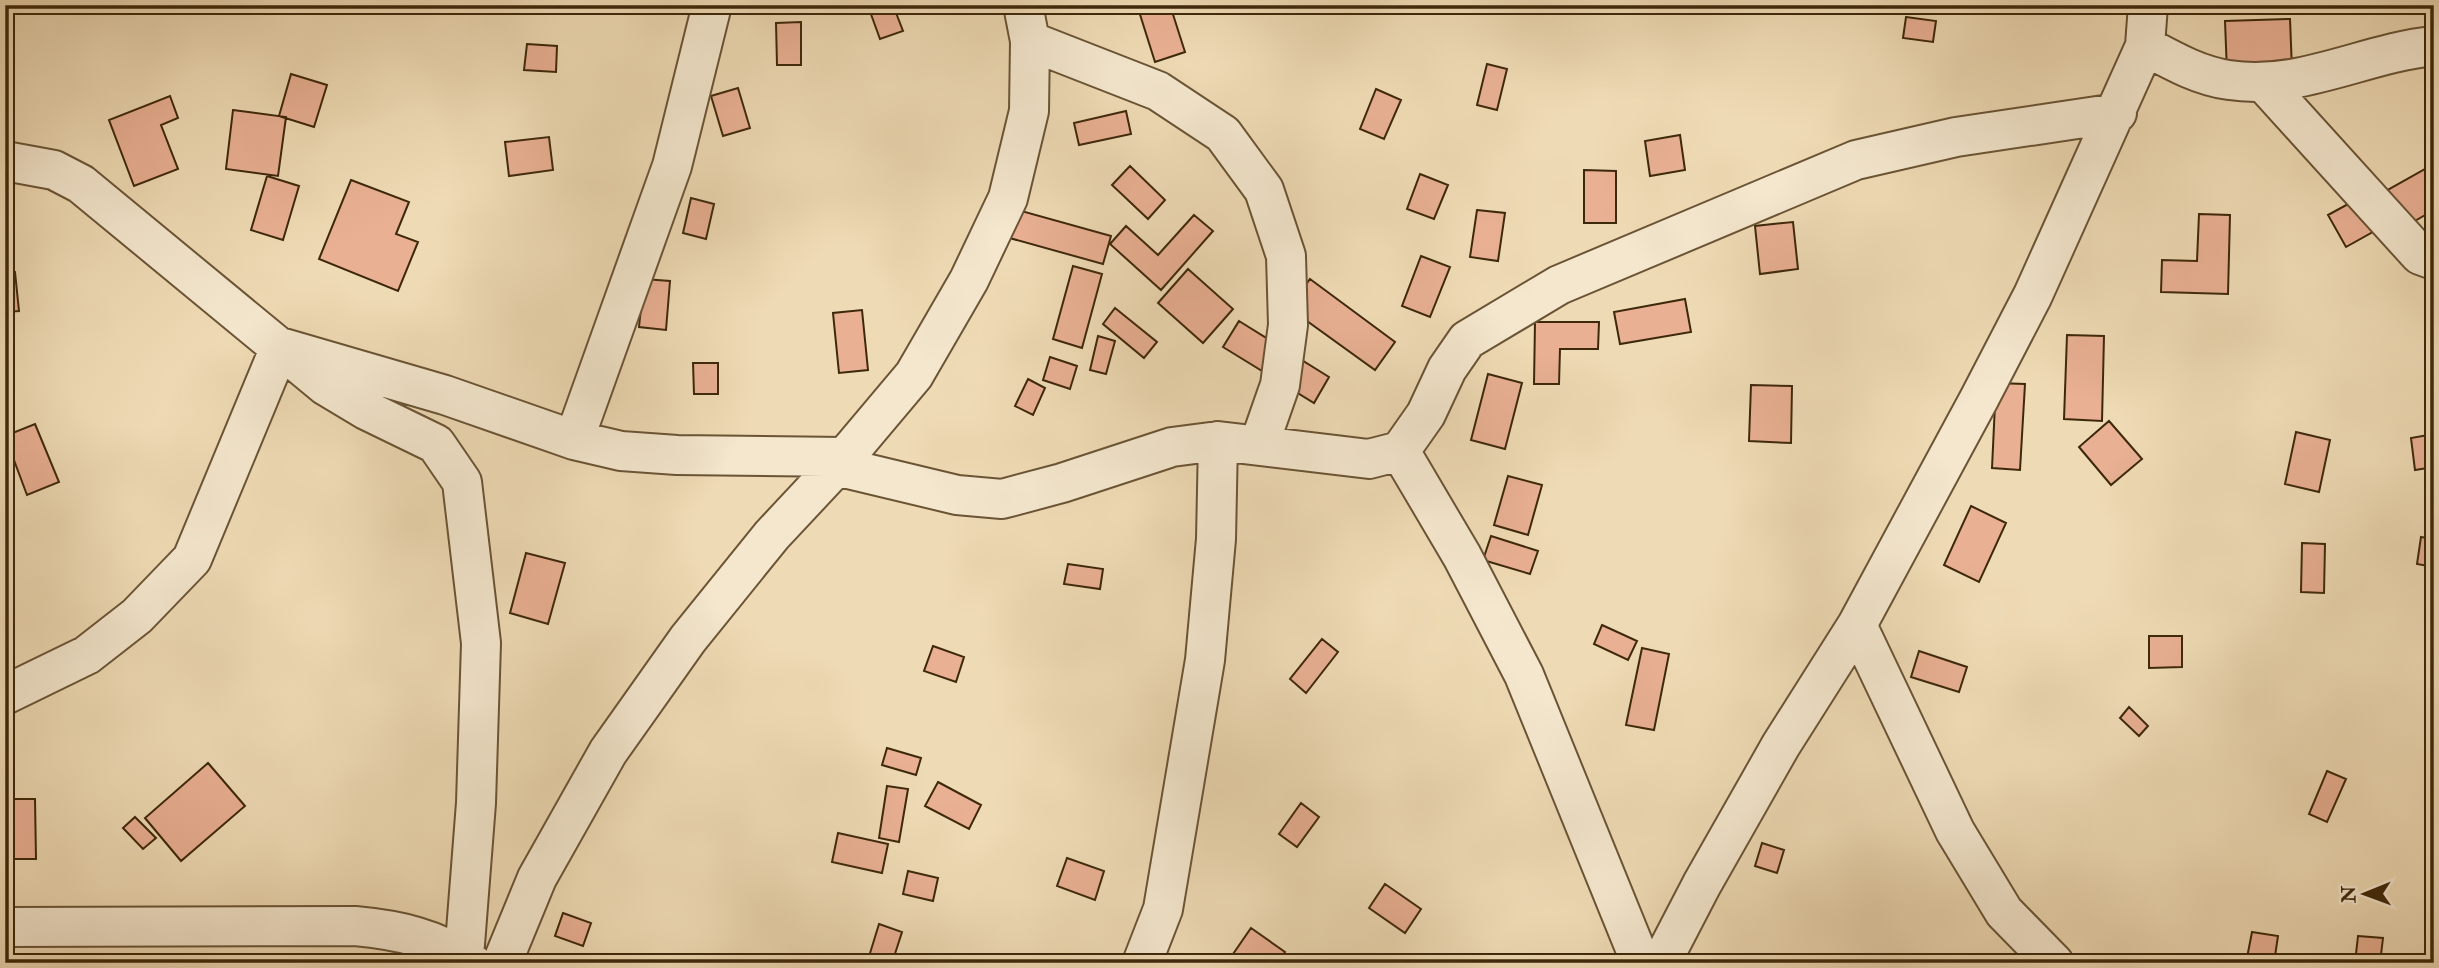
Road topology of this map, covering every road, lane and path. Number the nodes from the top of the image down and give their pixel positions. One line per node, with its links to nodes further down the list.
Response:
1 (712, 5): 11 (street)
2 (2148, 5): 4 (street)
3 (1026, 23): 13 (street); 15 (street)
4 (2145, 46): 6 (street); 7 (street)
5 (2434, 46): 6 (street)
6 (2264, 83): 9 (street)
7 (2117, 113): 14 (street); 16 (street)
8 (9, 164): 10 (street)
9 (2434, 260)
10 (280, 347): 11 (street); 17 (street); 19 (street)
11 (574, 440): 15 (street)
12 (1218, 441): 13 (street); 15 (street); 21 (street)
13 (1259, 445): 14 (street)
14 (1400, 451): 22 (street)
15 (840, 462): 20 (street)
16 (1857, 625): 23 (street); 24 (street)
17 (5, 695)
18 (5, 927): 19 (street)
19 (468, 960)
20 (502, 963)
21 (1142, 963)
22 (1641, 963)
23 (1661, 963)
24 (2054, 963)

